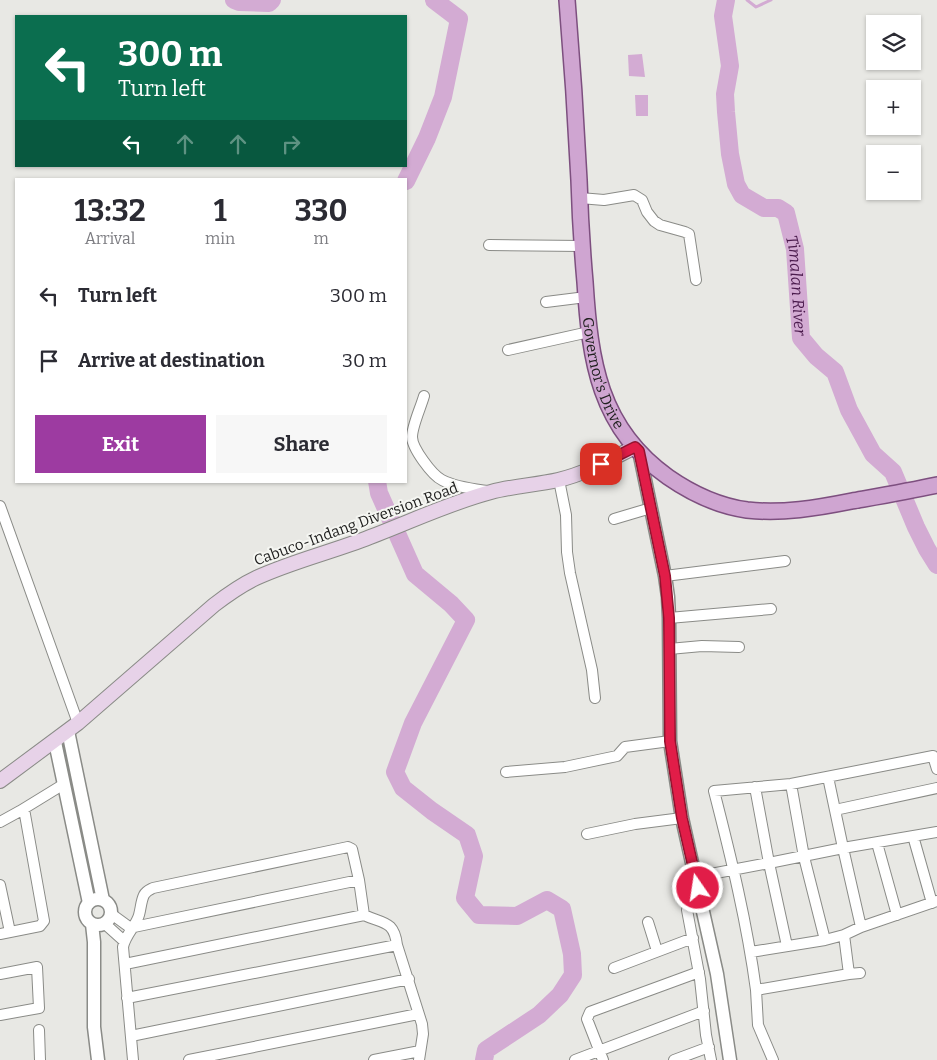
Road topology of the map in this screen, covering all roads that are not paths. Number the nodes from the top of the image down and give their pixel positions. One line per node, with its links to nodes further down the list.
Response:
1 (568, 0): 2 (main road, Governor's Drive)
2 (580, 198): 4 (main road, Governor's Drive); 5 (street)
3 (489, 245): 4 (street)
4 (582, 246): 6 (main road, Governor's Drive)
5 (696, 280)
6 (586, 297): 7 (street); 8 (main road, Governor's Drive)
7 (546, 302)
8 (589, 332): 9 (street); 11 (main road, Governor's Drive)
9 (508, 350)
10 (424, 396): 14 (street)
11 (637, 449): 12 (main road, Cabuco-Indang Diversion Road); 13 (main road, Governor's Drive); 16 (street)
12 (560, 480): 14 (main road, Cabuco-Indang Diversion Road); 24 (street)
13 (937, 485)
14 (491, 492): 25 (main road, Cabuco-Indang Diversion Road)
15 (0, 506): 25 (street)
16 (651, 508): 17 (street); 19 (street)
17 (614, 519)
18 (785, 561): 19 (street)
19 (665, 576): 21 (street)
20 (771, 609): 21 (street)
21 (669, 618): 23 (street)
22 (739, 647): 23 (street)
23 (670, 649): 26 (street)
24 (595, 698)
25 (73, 727): 27 (main road, Cabuco-Indang Diversion Road); 51 (street)
26 (670, 741): 29 (street); 38 (street)
27 (54, 742): 31 (main road, Cabuco-Indang Diversion Road); 32 (street)
28 (937, 769): 30 (street)
29 (506, 772)
30 (828, 777): 33 (street); 37 (street)
31 (0, 782)
32 (64, 784): 36 (street); 53 (street)
33 (791, 784): 34 (street); 45 (street)
34 (755, 787): 46 (street); 47 (street)
35 (937, 788): 37 (street)
36 (24, 809): 39 (street); 61 (street)
37 (835, 810): 44 (street)
38 (682, 818): 41 (street); 48 (street)
39 (0, 822)
40 (937, 832): 42 (street)
41 (587, 834)
42 (913, 836): 43 (street); 52 (street)
43 (877, 843): 44 (street); 56 (street)
44 (843, 848): 45 (street); 59 (street)
45 (804, 856): 46 (street); 64 (street)
46 (769, 863): 47 (street); 67 (street)
47 (734, 870): 48 (street); 69 (street)
48 (695, 877): 95 (street)
49 (359, 880): 55 (street); 60 (street); 60 (street)
50 (0, 885): 61 (street)
51 (103, 900): 53 (street); 57 (street)
52 (934, 902): 56 (street)
53 (89, 903): 57 (street)
54 (687, 910): 63 (street)
55 (364, 915): 66 (street); 70 (street)
56 (897, 915): 59 (street)
57 (102, 921): 60 (street); 65 (street); 88 (street)
58 (648, 922): 68 (street)
59 (861, 927): 62 (street)
60 (133, 928): 65 (street)
61 (5, 933)
62 (844, 935): 64 (street); 75 (street)
63 (692, 938): 68 (street); 72 (street)
64 (825, 940): 67 (street)
65 (124, 941): 70 (street)
66 (397, 945): 76 (street); 78 (street)
67 (787, 946): 69 (street)
68 (658, 951): 71 (street)
69 (751, 952): 77 (street)
70 (125, 964): 78 (street)
71 (614, 968)
72 (699, 972): 79 (street); 85 (street)
73 (860, 973): 75 (street)
74 (0, 974): 80 (street)
75 (849, 974): 77 (street)
76 (409, 979): 81 (street); 83 (street)
77 (756, 990): 96 (street)
78 (127, 998): 83 (street)
79 (704, 1011): 84 (street); 85 (street)
80 (0, 1014)
81 (418, 1014): 86 (street); 90 (street)
82 (39, 1030): 87 (street)
83 (130, 1036): 89 (street)
84 (709, 1047): 93 (street); 94 (street)
85 (601, 1055): 92 (street)
86 (419, 1056): 91 (street)
87 (40, 1060)
88 (98, 1060)
89 (133, 1060)
90 (189, 1060)
91 (374, 1060)
92 (575, 1060)
93 (674, 1060)
94 (711, 1060)
95 (730, 1060)
96 (773, 1060)

